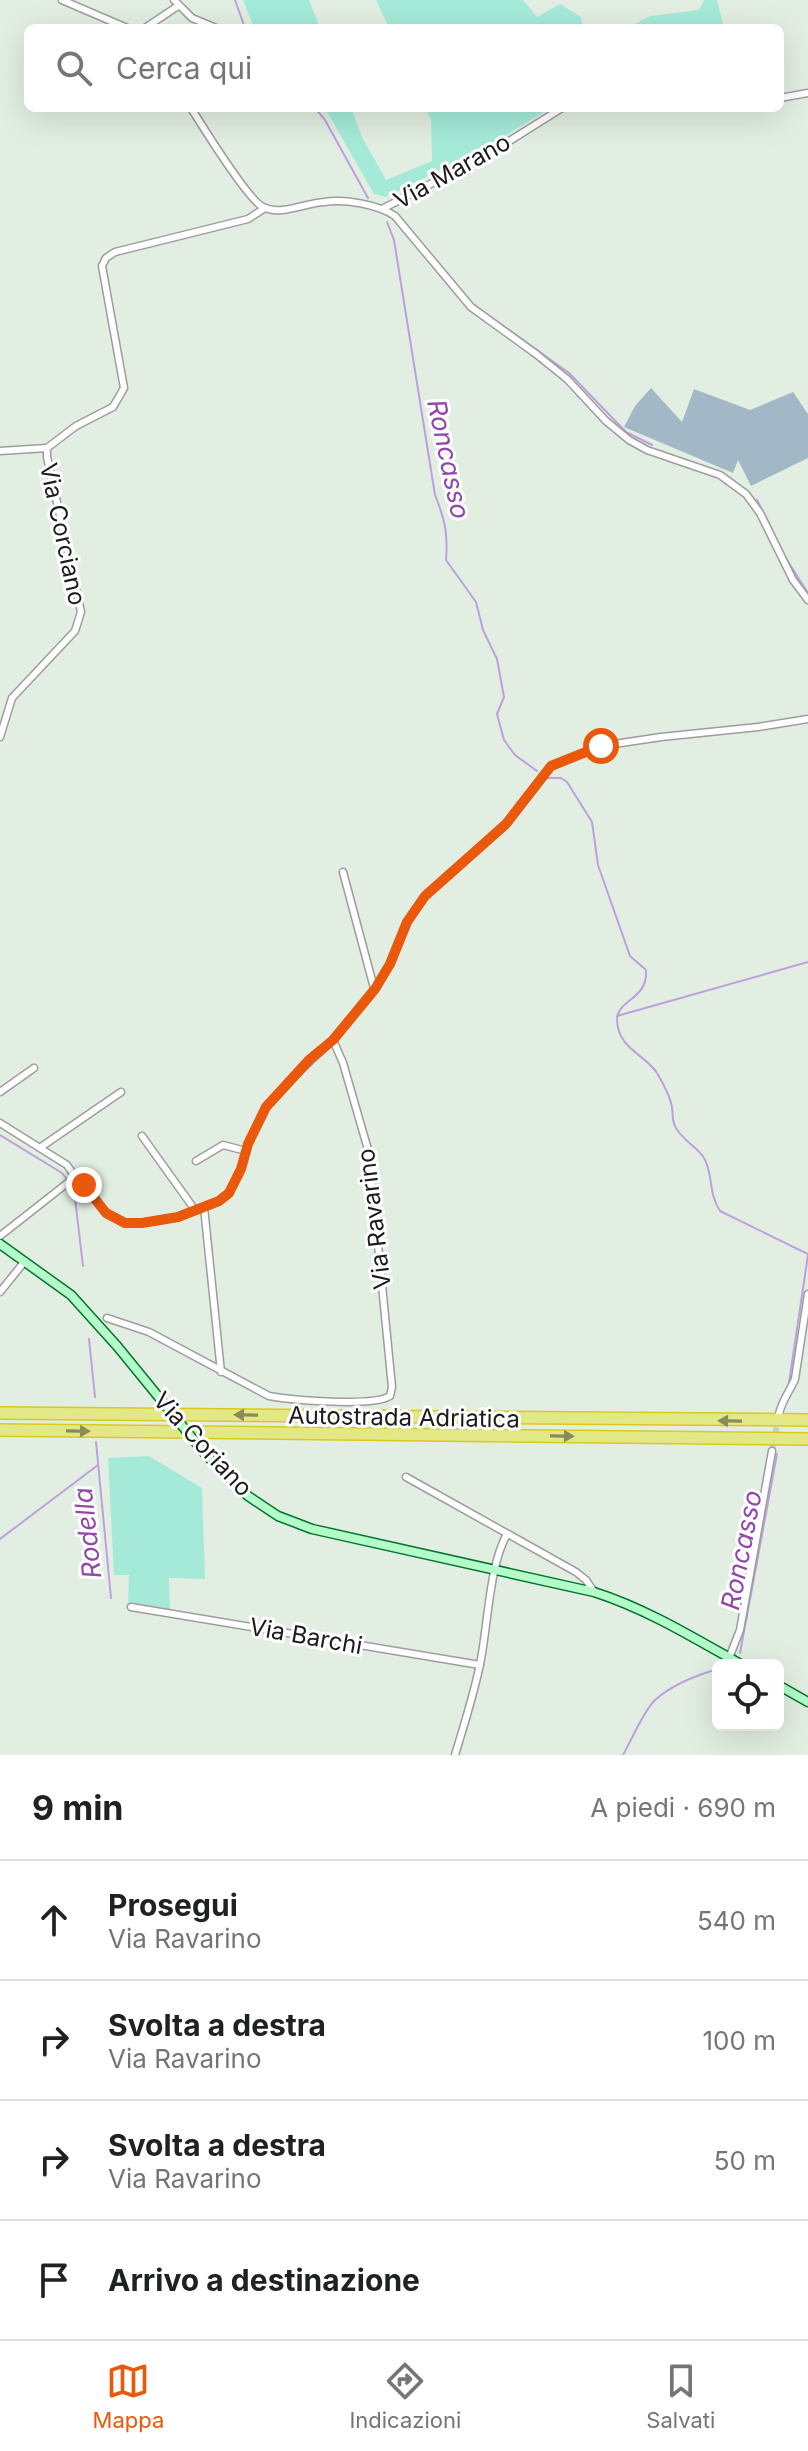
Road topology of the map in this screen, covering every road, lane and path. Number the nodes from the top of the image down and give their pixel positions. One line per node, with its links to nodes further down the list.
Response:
1 (62, 0): 3 (street)
2 (176, 3): 4 (street); 5 (street)
3 (118, 24)
4 (150, 24)
5 (206, 24)
6 (808, 93): 7 (street)
7 (784, 97)
8 (194, 112): 10 (street)
9 (556, 112): 11 (street, Via Marano)
10 (265, 208): 11 (street); 12 (street, Via Corciano)
11 (384, 208): 14 (street)
12 (47, 448): 13 (street, Via Corciano); 16 (street, Via Corciano)
13 (0, 451)
14 (808, 600)
15 (808, 719): 18 (street)
16 (0, 737)
17 (343, 872): 18 (street)
18 (375, 989): 19 (street)
19 (333, 1040): 26 (street); 37 (street, Via Ravarino)
20 (34, 1068): 21 (street)
21 (0, 1092)
22 (121, 1092): 25 (street)
23 (0, 1123): 25 (street)
24 (142, 1136): 30 (street)
25 (41, 1147): 28 (street)
26 (246, 1151): 27 (street); 29 (street)
27 (196, 1161)
28 (78, 1181): 30 (street); 31 (street)
29 (204, 1207): 30 (street); 37 (street)
30 (195, 1210)
31 (0, 1236)
32 (0, 1244): 33 (main road, Via Coriano)
33 (25, 1261): 34 (street); 46 (main road, Via Coriano, bridge)
34 (0, 1292)
35 (808, 1294): 39 (street)
36 (107, 1318): 37 (street)
37 (221, 1372)
38 (0, 1413): 40 (highway, Autostrada Adriatica, one-way to 38)
39 (779, 1414)
40 (808, 1420)
41 (0, 1430): 42 (highway, Autostrada Adriatica, one-way to 42)
42 (808, 1439)
43 (772, 1451): 49 (street)
44 (406, 1477): 45 (street, Via Coriano)
45 (507, 1534): 46 (street); 47 (street, Via Coriano)
46 (495, 1571): 47 (main road, Via Coriano); 50 (street)
47 (594, 1592): 49 (main road, Via Coriano)
48 (131, 1607): 50 (street, Via Barchi)
49 (729, 1658)
50 (480, 1665): 53 (street)
51 (784, 1688): 52 (main road)
52 (808, 1702)
53 (455, 1755)

